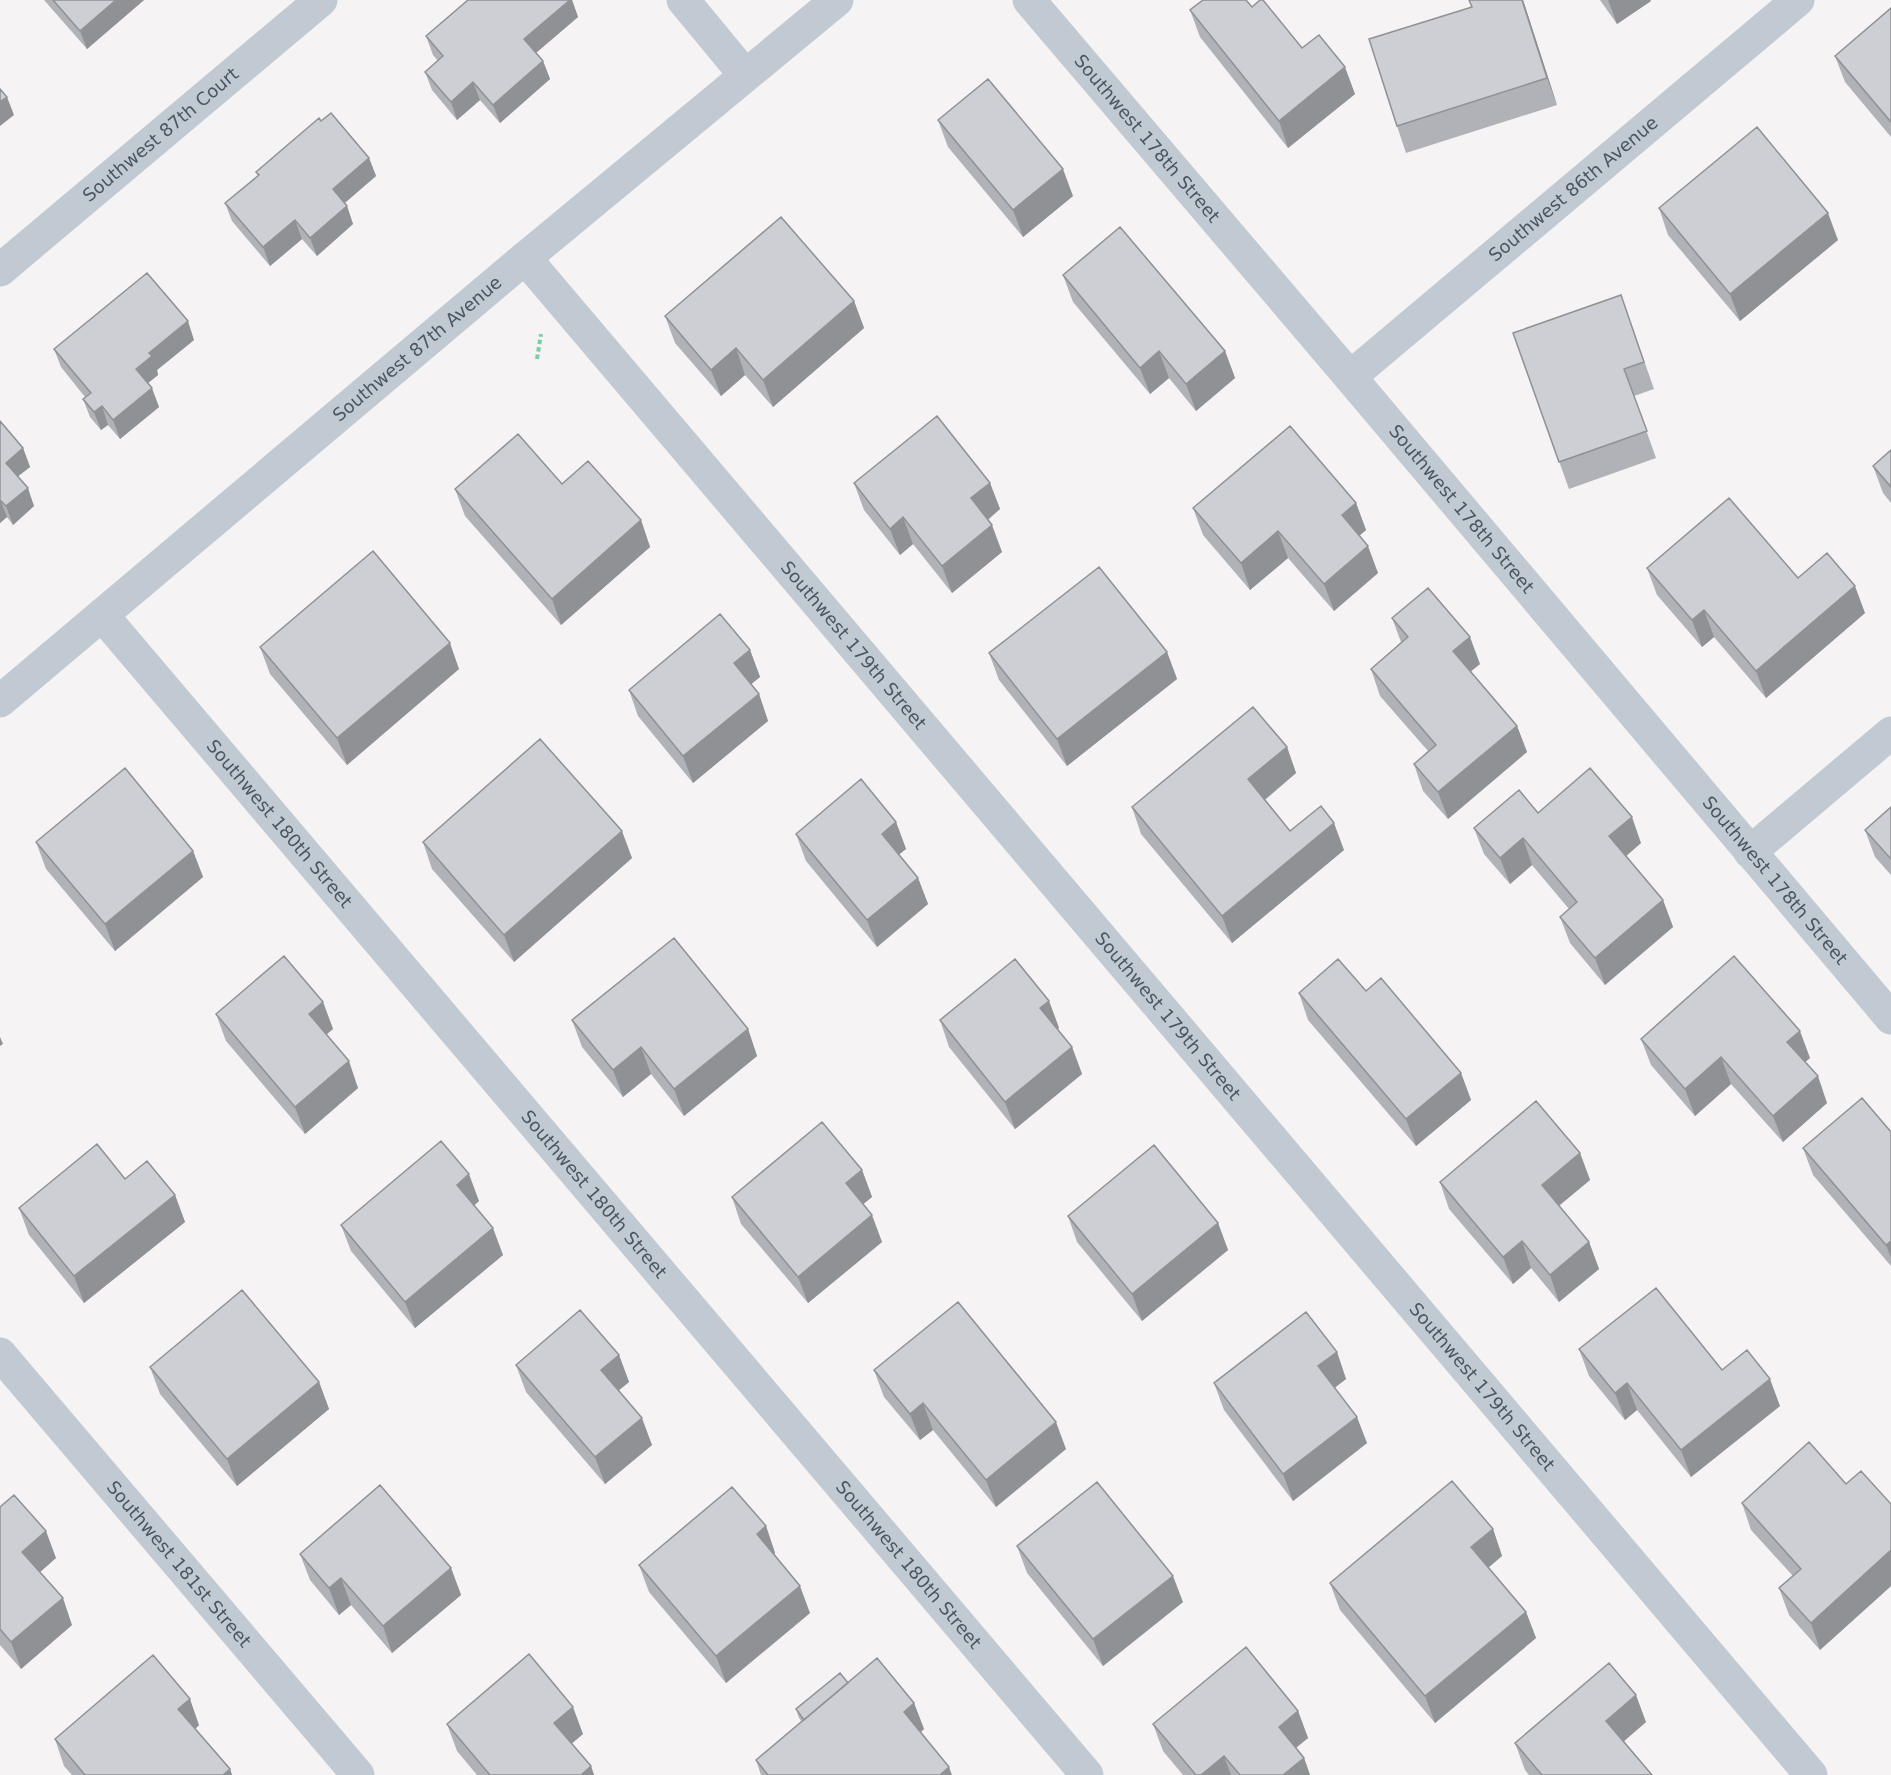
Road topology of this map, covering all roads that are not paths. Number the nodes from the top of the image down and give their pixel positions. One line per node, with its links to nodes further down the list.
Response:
1 (321, 0): 8 (street, Southwest 87th Court)
2 (683, 0): 6 (street)
3 (837, 0): 6 (street, Southwest 87th Avenue)
4 (1029, 0): 9 (street, Southwest 178th Street)
5 (1798, 0): 9 (street, Southwest 86th Avenue)
6 (745, 75): 7 (street, Southwest 87th Avenue)
7 (525, 258): 10 (street, Southwest 87th Avenue); 18 (street, Southwest 179th Street)
8 (0, 270)
9 (1350, 377): 13 (street, Southwest 178th Street)
10 (102, 615): 11 (street, Southwest 87th Avenue); 17 (street, Southwest 180th Street)
11 (0, 701)
12 (1891, 733): 13 (street)
13 (1750, 852): 14 (street, Southwest 178th Street)
14 (1891, 1018)
15 (0, 1354): 16 (street, Southwest 181st Street)
16 (358, 1775)
17 (1087, 1775)
18 (1811, 1775)

